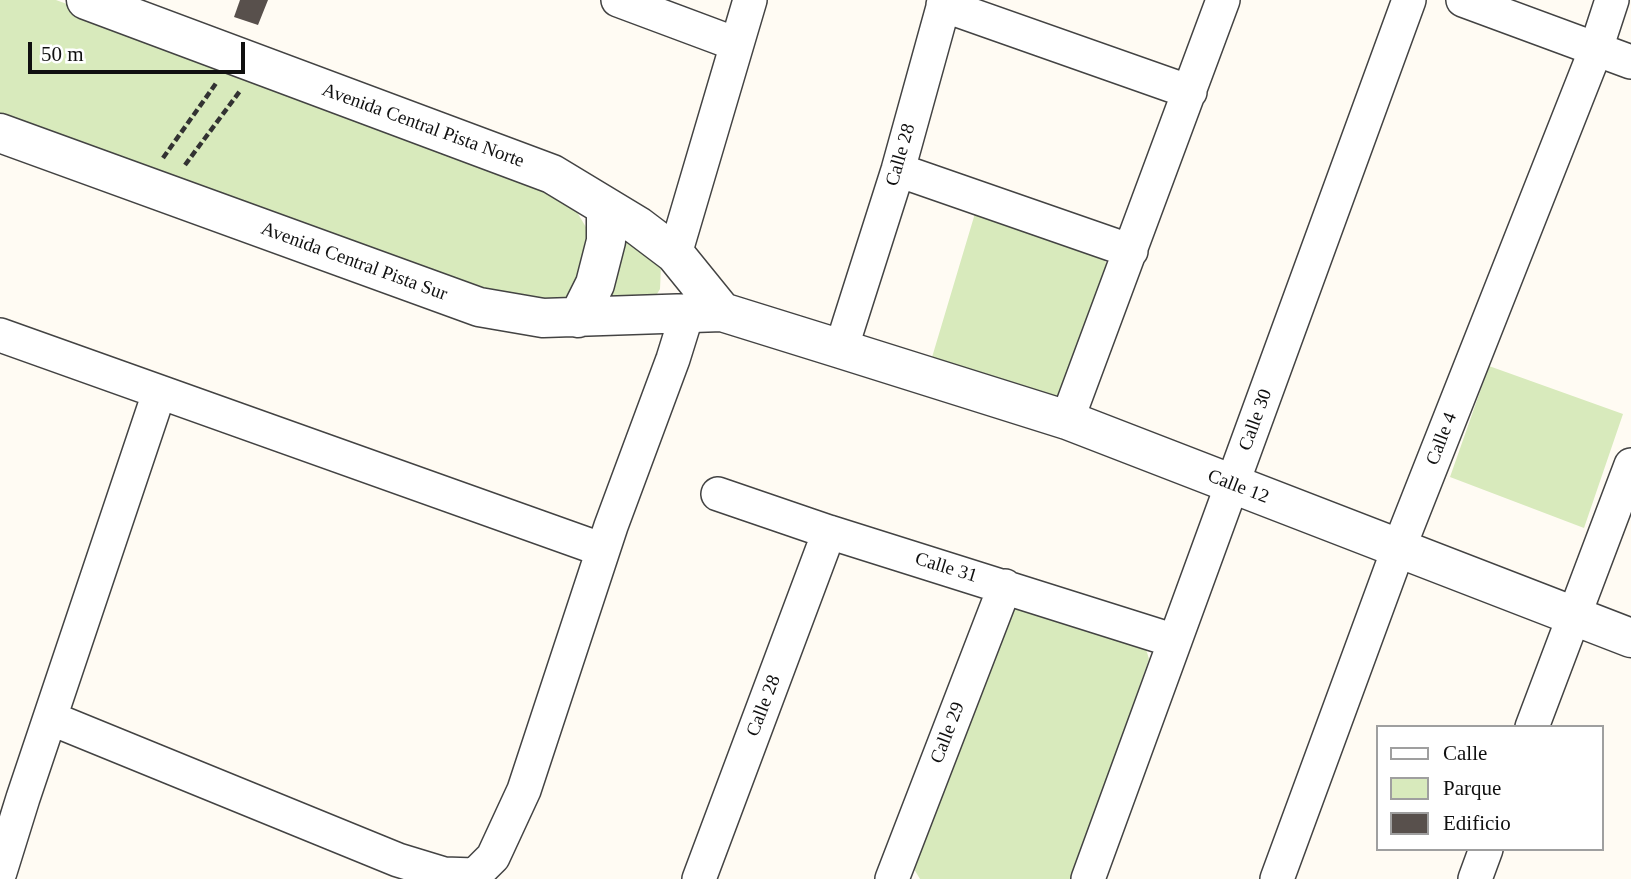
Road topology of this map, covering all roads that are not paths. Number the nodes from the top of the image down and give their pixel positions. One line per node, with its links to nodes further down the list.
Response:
1 (86, 0): 15 (street, Avenida Central Pista Norte)
2 (618, 0): 9 (street)
3 (750, 0): 9 (street)
4 (1223, 0): 12 (street)
5 (1409, 0): 25 (street, Calle 30)
6 (1463, 0): 10 (street)
7 (1612, 0): 10 (street, Calle 4)
8 (944, 2): 12 (street); 14 (street, Calle 28)
9 (736, 44): 17 (street)
10 (1596, 49): 11 (street); 29 (street, Calle 4)
11 (1631, 62)
12 (1190, 92): 16 (street)
13 (0, 134): 19 (street, Avenida Central Pista Sur)
14 (898, 170): 16 (street); 21 (street, Calle 28)
15 (606, 207): 17 (street, Avenida Central Pista Norte); 19 (street)
16 (1130, 251): 23 (street)
17 (675, 254): 18 (street, Avenida Central Pista Norte)
18 (705, 313): 19 (street, Avenida Central Pista Sur); 21 (street, Calle 12); 28 (street)
19 (578, 317)
20 (0, 335): 22 (street)
21 (841, 349): 23 (street, Calle 12)
22 (159, 393): 28 (street); 34 (street)
23 (1067, 420): 25 (street, Calle 12)
24 (1631, 465): 31 (street)
25 (1232, 485): 29 (street, Calle 12); 33 (street, Calle 30)
26 (718, 494): 27 (street, Calle 31)
27 (829, 532): 30 (street, Calle 31); 39 (street, Calle 28)
28 (603, 550): 34 (street)
29 (1398, 550): 31 (street, Calle 12); 42 (street, Calle 4)
30 (1005, 586): 33 (street, Calle 31); 40 (street, Calle 29)
31 (1573, 616): 32 (street, Calle 12); 35 (street)
32 (1631, 638)
33 (1175, 640): 41 (street, Calle 30)
34 (50, 718): 37 (street)
35 (1533, 725)
36 (1485, 851): 43 (street)
37 (0, 873): 38 (street)
38 (17, 879)
39 (699, 879)
40 (892, 879)
41 (1088, 879)
42 (1278, 879)
43 (1475, 879)

